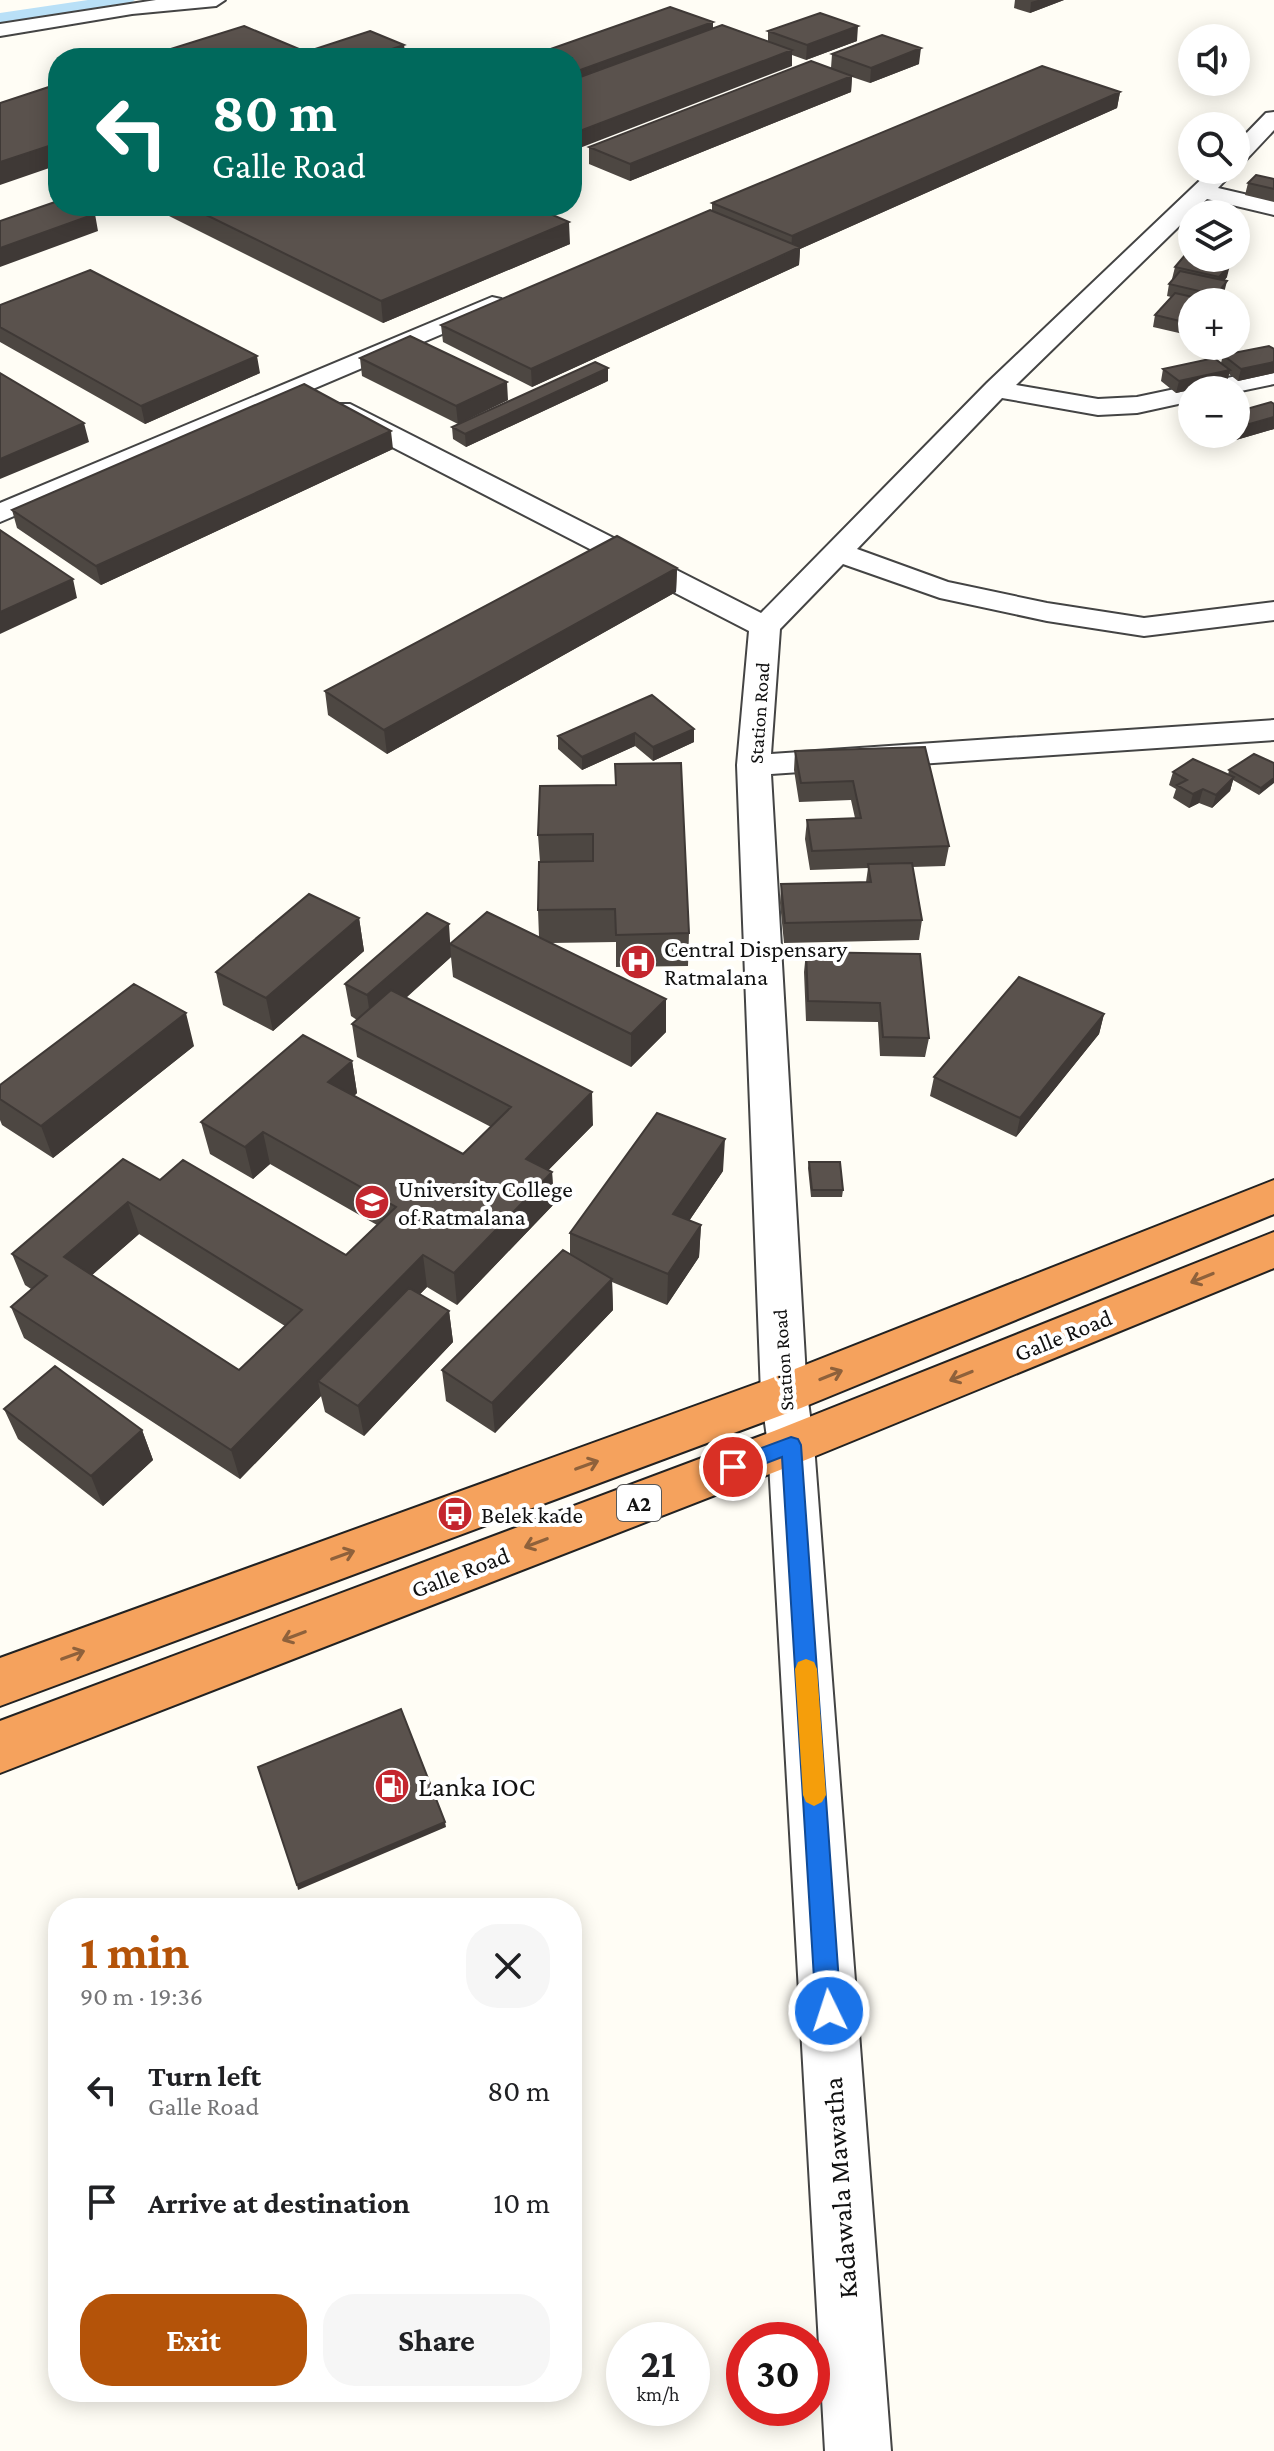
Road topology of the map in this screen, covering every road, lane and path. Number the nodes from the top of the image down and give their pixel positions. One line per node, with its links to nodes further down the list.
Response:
1 (216, 0): 2 (street)
2 (0, 30)
3 (1274, 118): 4 (street)
4 (1250, 143)
5 (1210, 184): 12 (street, Station Road)
6 (1223, 184): 7 (street)
7 (1274, 208)
8 (518, 294): 11 (street)
9 (1274, 376): 10 (street)
10 (1250, 381)
11 (297, 387): 14 (street); 17 (street)
12 (996, 389): 13 (street); 15 (street, Station Road)
13 (1178, 396)
14 (0, 513)
15 (837, 552): 16 (street); 17 (street, Station Road)
16 (1274, 611)
17 (765, 627): 19 (street, Station Road)
18 (1274, 730): 19 (street)
19 (754, 765): 22 (street, Station Road)
20 (1274, 1196): 22 (highway, Galle Road / A2, one-way to 20)
21 (1274, 1249): 22 (highway, Galle Road / A2, one-way to 22)
22 (787, 1420): 23 (highway, Galle Road / A2, one-way to 22); 24 (highway, Galle Road / A2, one-way to 24); 25 (street, Kadawala Mawatha)
23 (0, 1682)
24 (0, 1747)
25 (858, 2451)

